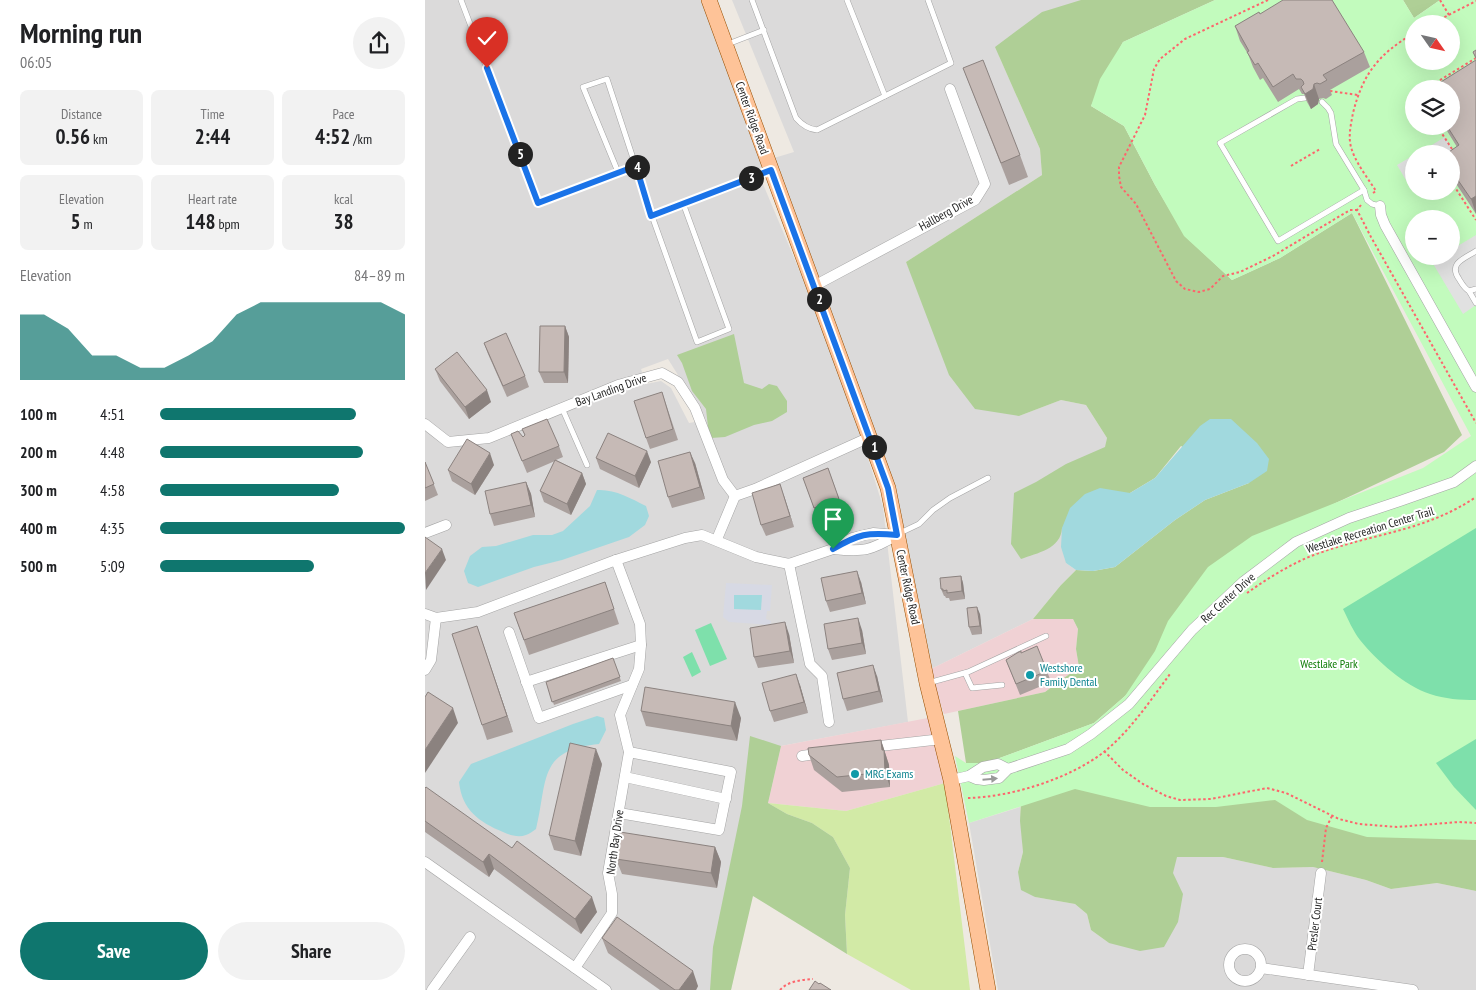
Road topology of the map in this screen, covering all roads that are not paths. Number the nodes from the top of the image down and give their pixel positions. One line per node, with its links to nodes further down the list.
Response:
1 (461, 0): 14 (lane)
2 (709, 0): 7 (main road, Center Ridge Road)
3 (752, 0): 6 (lane)
4 (847, 0): 9 (lane)
5 (928, 0): 9 (lane)
6 (764, 30): 7 (lane); 9 (lane)
7 (725, 45): 13 (main road, Center Ridge Road)
8 (950, 88): 20 (street, Hallberg Drive)
9 (885, 96)
10 (1305, 98): 15 (lane)
11 (1322, 102): 15 (lane)
12 (636, 166): 14 (lane); 14 (lane); 18 (lane)
13 (771, 170): 16 (lane); 20 (main road, Center Ridge Road)
14 (618, 172)
15 (1364, 190): 17 (lane)
16 (683, 203): 18 (lane); 18 (lane)
17 (1380, 206): 24 (street)
18 (651, 216)
19 (1476, 251): 22 (lane)
20 (814, 286): 27 (main road, Center Ridge Road)
21 (1476, 289): 22 (lane)
22 (1469, 291): 23 (lane)
23 (1476, 303)
24 (1476, 387)
25 (563, 408): 26 (street, Bay Landing Drive); 28 (lane); 31 (street, Bay Landing Drive)
26 (425, 424)
27 (870, 437): 31 (street); 34 (main road, Center Ridge Road)
28 (587, 465)
29 (1476, 466): 56 (street, Rec Center Drive)
30 (988, 478): 34 (lane)
31 (735, 496): 35 (street)
32 (446, 525): 33 (street)
33 (425, 532)
34 (897, 535): 37 (street); 46 (main road, Center Ridge Road)
35 (717, 539): 36 (street); 37 (street)
36 (616, 560): 39 (street); 42 (street, North Bay Drive)
37 (789, 564): 49 (street)
38 (425, 614): 39 (street)
39 (436, 618): 43 (street)
40 (509, 632): 45 (street)
41 (1046, 636): 44 (lane)
42 (641, 645): 45 (street); 47 (street, North Bay Drive)
43 (425, 670)
44 (965, 672): 46 (lane); 48 (lane)
45 (526, 682): 47 (street)
46 (927, 683): 50 (main road, Center Ridge Road)
47 (632, 685): 52 (street, North Bay Drive)
48 (1002, 685)
49 (829, 722)
50 (942, 739): 51 (street); 56 (main road, Center Ridge Road)
51 (858, 749)
52 (629, 752): 55 (street, North Bay Drive); 57 (street)
53 (830, 752): 54 (street)
54 (802, 756)
55 (625, 777): 57 (street); 58 (street, North Bay Drive)
56 (951, 780): 67 (main road, Center Ridge Road)
57 (726, 799): 58 (street)
58 (619, 813): 62 (street, North Bay Drive)
59 (425, 862): 62 (street)
60 (1321, 873): 64 (street, Presler Court)
61 (469, 936): 65 (street)
62 (575, 968): 66 (street)
63 (1261, 968): 64 (street)
64 (1308, 975): 68 (street)
65 (432, 990)
66 (606, 990)
67 (988, 990)
68 (1413, 990)

